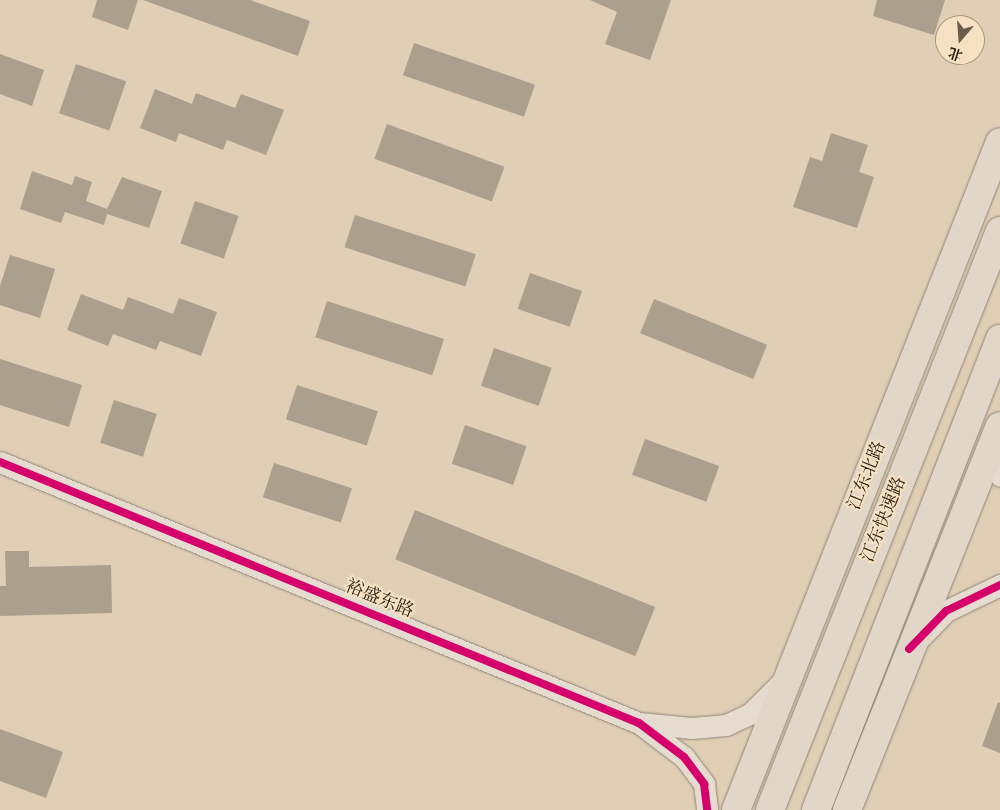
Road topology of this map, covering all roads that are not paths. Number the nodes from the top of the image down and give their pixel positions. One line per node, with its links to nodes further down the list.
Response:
1 (1000, 142): 9 (main road, 江东北路)
2 (1000, 231): 13 (main road, 江东快速路)
3 (1000, 339): 14 (main road)
4 (998, 431): 6 (street); 8 (main road)
5 (0, 462): 10 (street, 裕盛东路)
6 (1000, 476)
7 (1000, 585): 8 (street)
8 (909, 649): 15 (main road)
9 (788, 676): 10 (street, 裕盛东路); 12 (main road, 江东北路)
10 (639, 723): 11 (street, 裕盛东路)
11 (707, 810)
12 (736, 810)
13 (770, 810)
14 (816, 810)
15 (847, 810)

